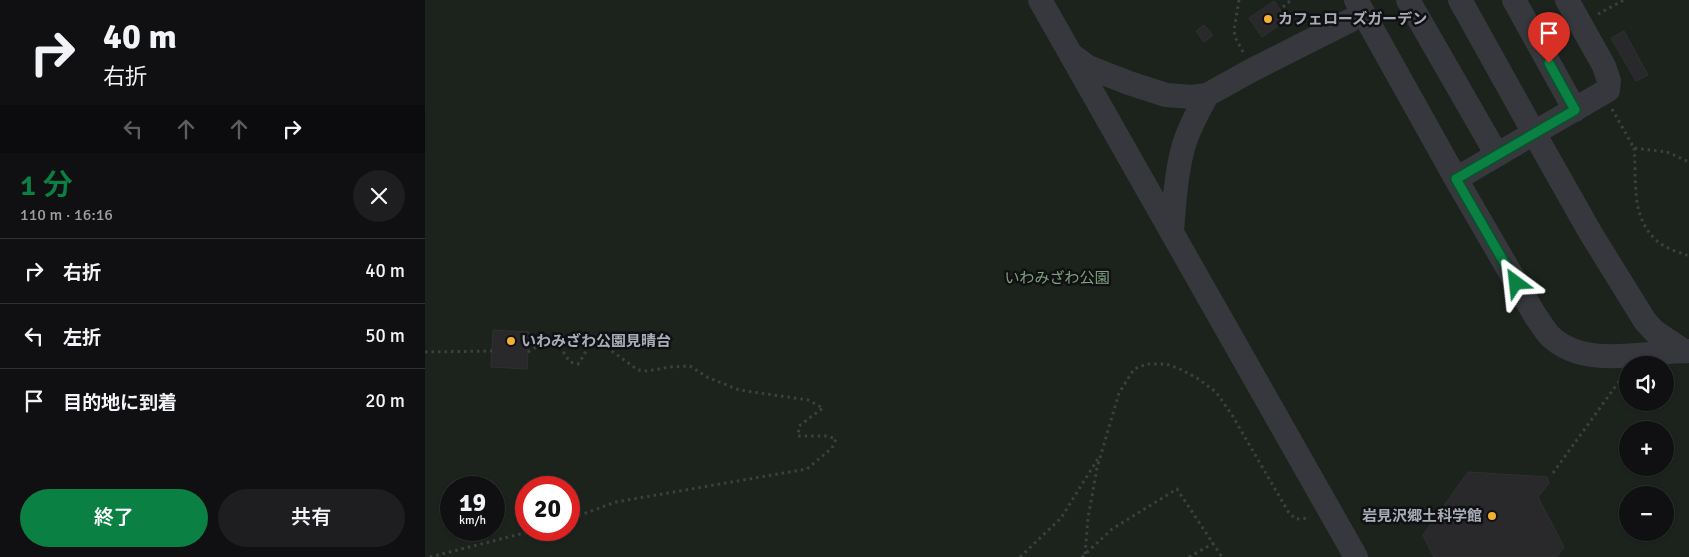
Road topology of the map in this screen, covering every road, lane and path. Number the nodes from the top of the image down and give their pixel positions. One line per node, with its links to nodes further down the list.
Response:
1 (1040, 0): 12 (lane)
2 (1239, 0): 13 (path)
3 (1291, 0): 9 (path)
4 (1408, 0): 19 (lane)
5 (1460, 0): 17 (lane)
6 (1514, 0): 16 (lane)
7 (1567, 0): 16 (lane)
8 (1624, 0): 11 (path)
9 (1283, 7)
10 (1353, 10): 13 (lane); 21 (lane)
11 (1591, 18)
12 (1071, 55): 14 (lane); 22 (lane)
13 (1252, 70): 14 (lane)
14 (1207, 95): 22 (lane)
15 (1612, 108): 18 (path)
16 (1575, 110): 17 (lane)
17 (1535, 133): 19 (lane); 25 (lane)
18 (1634, 148): 20 (path); 23 (path)
19 (1497, 155): 21 (lane)
20 (1689, 162)
21 (1456, 179): 25 (lane)
22 (1172, 232): 31 (lane)
23 (1689, 256)
24 (492, 351): 26 (path)
25 (1686, 351)
26 (425, 352)
27 (528, 352): 32 (path)
28 (1619, 381): 30 (path)
29 (1101, 454): 31 (path); 35 (path); 37 (path)
30 (1553, 473)
31 (1328, 508): 40 (lane)
32 (580, 514)
33 (515, 535): 36 (path)
34 (1214, 543): 35 (path); 38 (path); 39 (path)
35 (1084, 556)
36 (430, 557)
37 (1020, 557)
38 (1189, 557)
39 (1222, 557)
40 (1356, 557)

